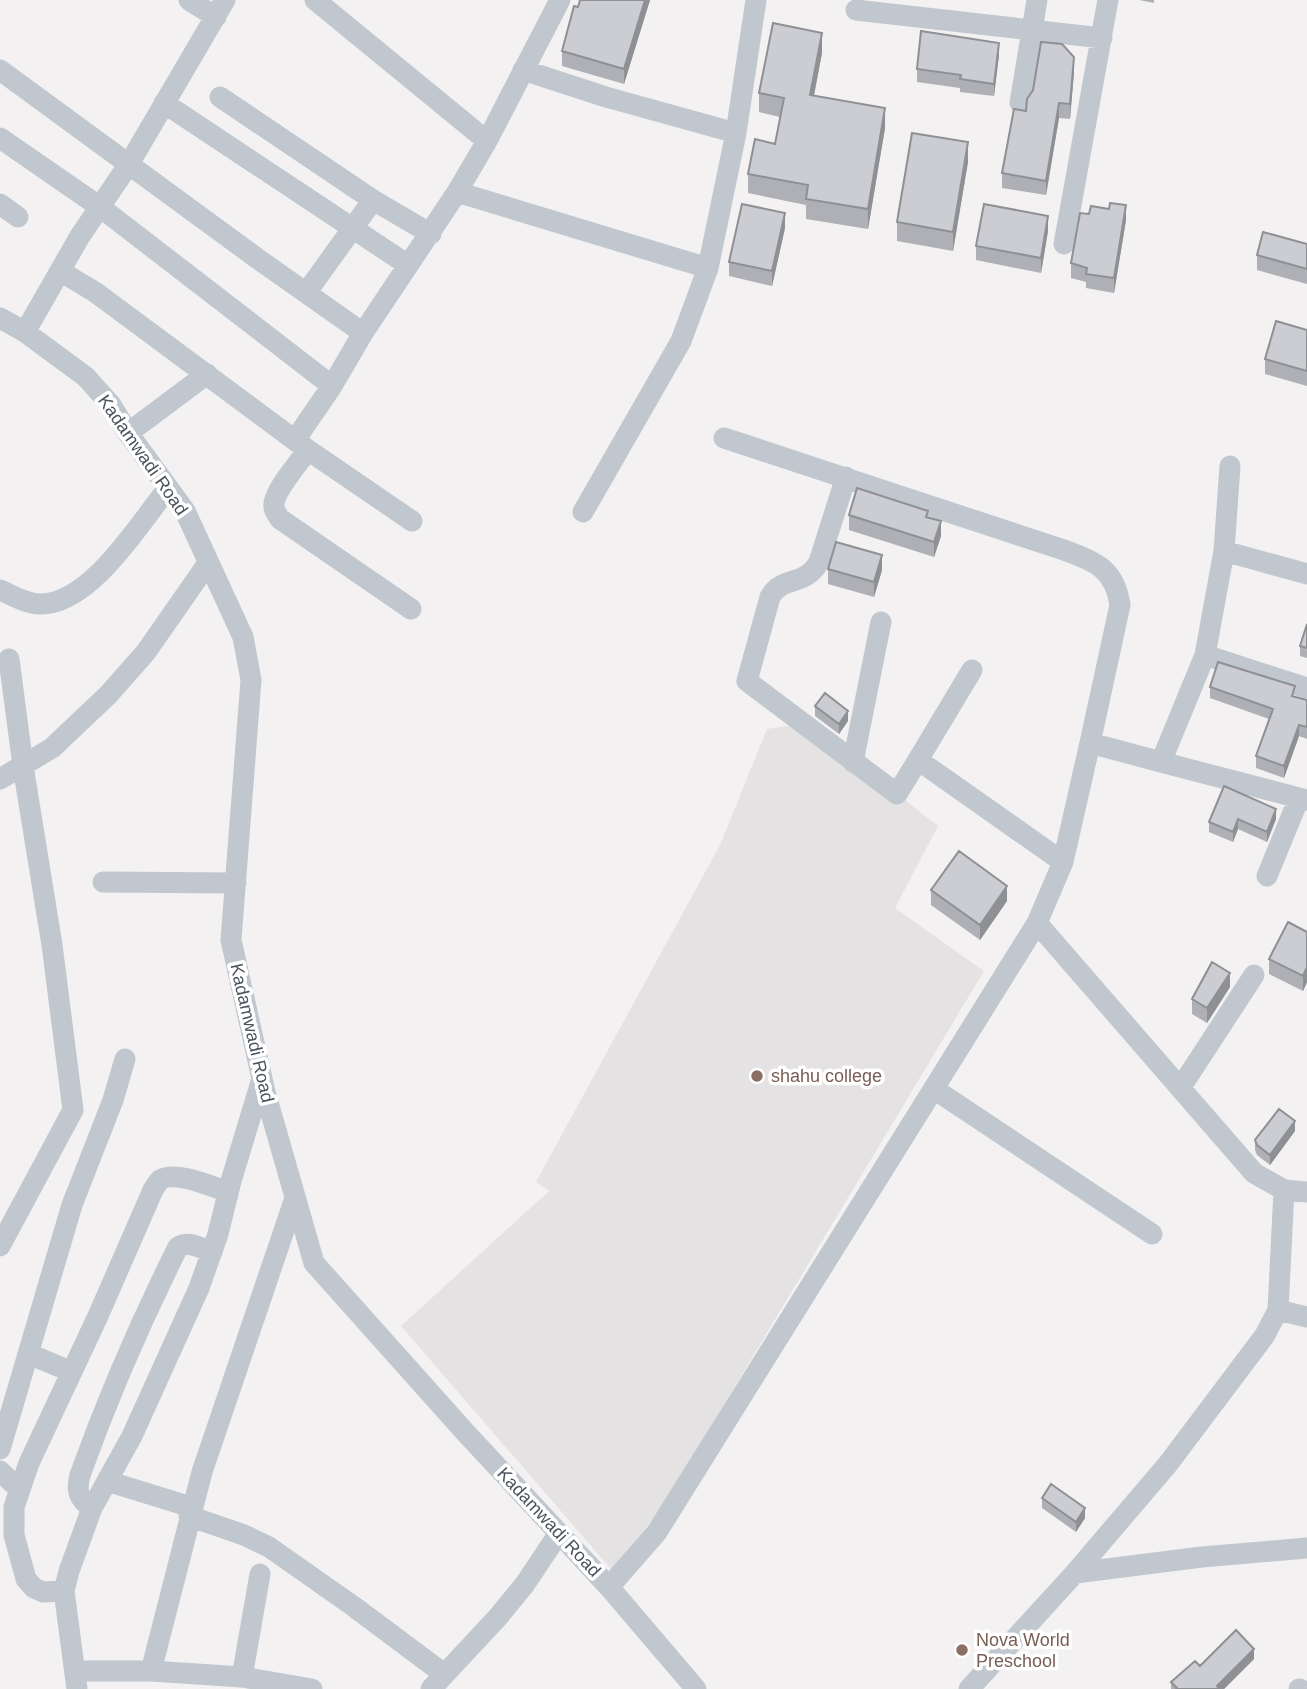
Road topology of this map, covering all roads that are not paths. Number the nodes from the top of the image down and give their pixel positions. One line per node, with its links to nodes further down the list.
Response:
1 (189, 0): 7 (street)
2 (315, 0): 18 (street)
3 (757, 0): 16 (street)
4 (1037, 0): 9 (street)
5 (1108, 0): 10 (street)
6 (556, 1): 12 (street)
7 (220, 8): 14 (street)
8 (856, 10): 9 (street)
9 (1032, 28): 10 (street); 15 (street)
10 (1102, 38): 27 (street)
11 (0, 70): 19 (street)
12 (523, 70): 16 (street); 18 (street)
13 (219, 97): 21 (street)
14 (164, 103): 19 (street); 25 (street)
15 (1020, 103)
16 (736, 133): 29 (street)
17 (0, 138): 23 (street)
18 (487, 141): 20 (street)
19 (128, 164): 23 (street); 31 (street)
20 (457, 192): 26 (street); 29 (street)
21 (373, 200): 25 (street); 26 (street)
22 (0, 204): 24 (street)
23 (100, 207): 30 (street); 36 (street)
24 (18, 217)
25 (352, 228): 28 (street); 31 (street)
26 (431, 234): 28 (street)
27 (1064, 244)
28 (408, 265): 34 (street)
29 (708, 268): 43 (street)
30 (60, 271): 33 (street); 35 (street)
31 (306, 293): 34 (street)
32 (0, 318): 33 (street, Kadamwadi Road)
33 (25, 332): 37 (street, Kadamwadi Road)
34 (363, 333): 36 (street)
35 (207, 374): 37 (street); 39 (street)
36 (332, 386): 39 (street)
37 (128, 433): 42 (street, Kadamwadi Road)
38 (724, 438): 41 (street)
39 (301, 445): 44 (street); 49 (street)
40 (1230, 466): 45 (street)
41 (846, 477): 55 (street); 57 (street)
42 (168, 488): 46 (street, Kadamwadi Road); 48 (street)
43 (583, 512)
44 (412, 521)
45 (1224, 551): 47 (street); 51 (street)
46 (208, 563): 59 (street); 65 (street, Kadamwadi Road)
47 (1307, 574)
48 (0, 590)
49 (411, 609)
50 (881, 622): 57 (street)
51 (1205, 655): 54 (street); 58 (street)
52 (9, 659): 59 (street)
53 (972, 670): 56 (street)
54 (1307, 688)
55 (1090, 743): 58 (street); 62 (street)
56 (918, 761): 57 (street); 62 (street)
57 (853, 762)
58 (1161, 762): 61 (street)
59 (23, 766): 60 (street); 77 (street)
60 (0, 779)
61 (1303, 799): 63 (street)
62 (1063, 862): 66 (street)
63 (1267, 876)
64 (103, 882): 65 (street)
65 (236, 883): 69 (street, Kadamwadi Road)
66 (1037, 923): 70 (street); 71 (street)
67 (1254, 975): 70 (street)
68 (125, 1059): 81 (street)
69 (262, 1080): 73 (street); 75 (street, Kadamwadi Road)
70 (1181, 1087): 72 (street)
71 (934, 1089): 76 (street); 94 (street)
72 (1284, 1189): 74 (street); 79 (street)
73 (228, 1192): 78 (street); 82 (street)
74 (1307, 1192)
75 (295, 1198): 88 (street); 89 (street, Kadamwadi Road)
76 (1152, 1234)
77 (0, 1246)
78 (212, 1252): 85 (street); 87 (street)
79 (1278, 1310): 80 (street); 92 (street)
80 (1307, 1317)
81 (29, 1354): 82 (street); 83 (street)
82 (72, 1372): 86 (street)
83 (0, 1449)
84 (0, 1471): 86 (street)
85 (107, 1481): 87 (street); 88 (street)
86 (19, 1489): 90 (street)
87 (92, 1508): 95 (street)
88 (190, 1511): 96 (street); 99 (street)
89 (559, 1533): 94 (street, Kadamwadi Road); 99 (street)
90 (7, 1534): 95 (street)
91 (1307, 1548): 92 (street)
92 (1075, 1573): 102 (street)
93 (260, 1574): 97 (street)
94 (609, 1587): 101 (street, Kadamwadi Road)
95 (64, 1591): 98 (street)
96 (150, 1671): 97 (street); 98 (street)
97 (242, 1677): 100 (street)
98 (76, 1680)
99 (437, 1682)
100 (312, 1689)
101 (696, 1689)
102 (969, 1689)

